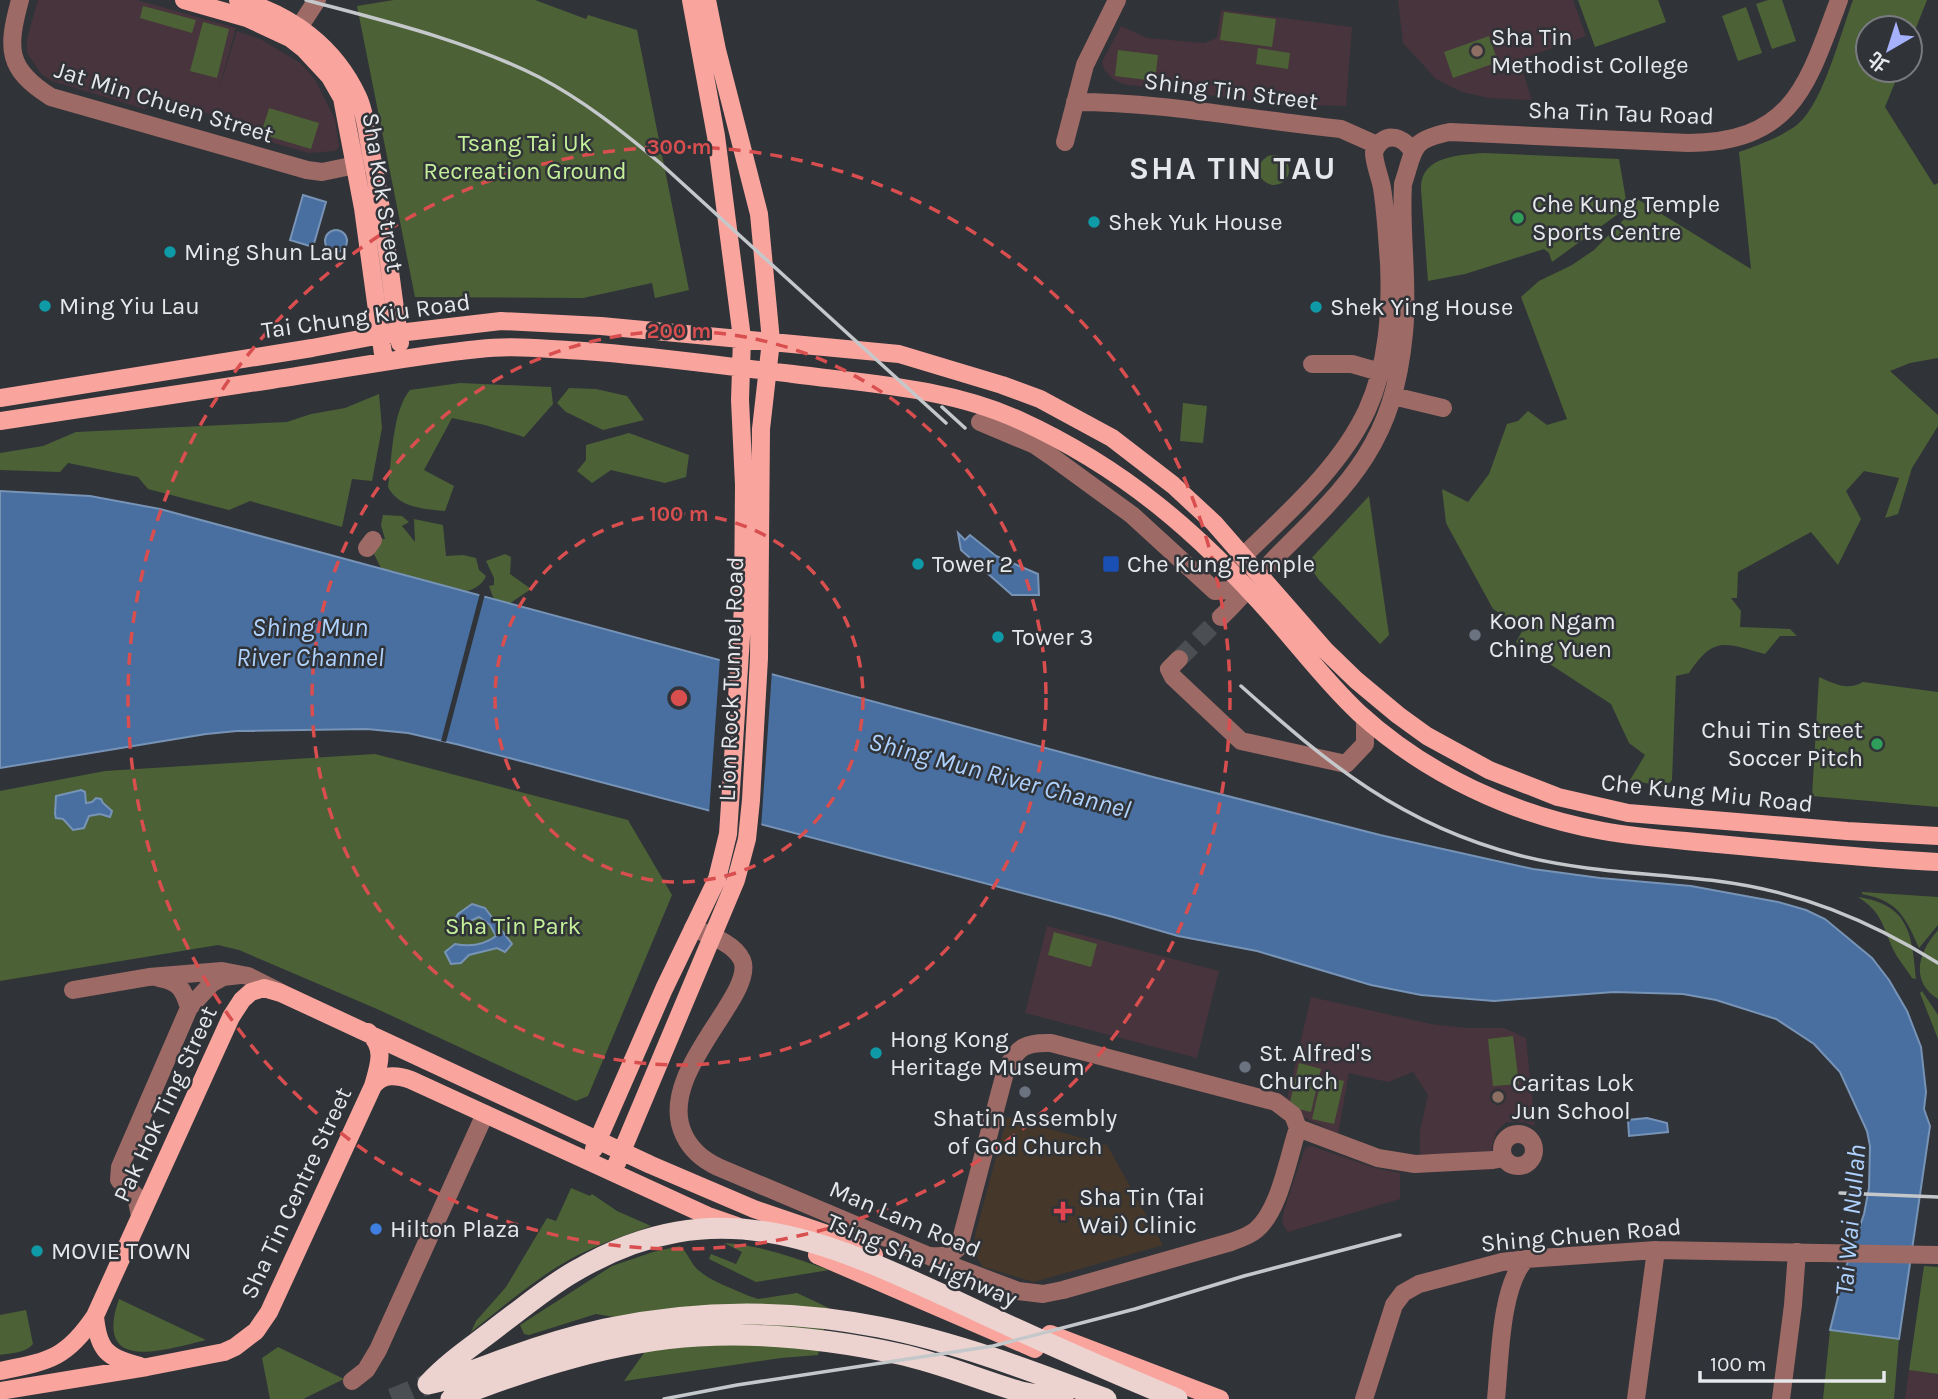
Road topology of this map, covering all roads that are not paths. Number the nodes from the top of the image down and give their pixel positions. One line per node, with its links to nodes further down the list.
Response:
1 (20, 0): 14 (street, Jat Min Chuen Street)
2 (184, 0): 14 (main road, Sha Kok Street)
3 (239, 0): 9 (main road, Sha Kok Street)
4 (317, 0): 9 (street)
5 (691, 0): 17 (main road, Lion Rock Tunnel Road)
6 (707, 0): 18 (main road, Lion Rock Tunnel Road)
7 (1117, 0): 10 (street)
8 (1839, 0): 13 (street, Sha Tin Tau Road)
9 (300, 26): 14 (main road, Sha Kok Street)
10 (1075, 102): 11 (street); 12 (street, Shing Tin Street)
11 (1065, 142)
12 (1377, 145): 13 (street); 15 (street)
13 (1410, 158): 15 (street, Sha Tin Tau Road); 25 (street)
14 (364, 164): 16 (main road, Sha Kok Street)
15 (1377, 166): 24 (street)
16 (390, 334): 17 (main road, Tai Chung Kiu Road); 19 (main road); 20 (main road, Sha Kok Street); 26 (main road, Tai Chung Kiu Road)
17 (742, 338): 18 (main road, Che Kung Miu Road); 22 (main road, Lion Rock Tunnel Road)
18 (771, 341): 23 (main road, Lion Rock Tunnel Road); 31 (main road, Che Kung Miu Road)
19 (402, 358): 20 (main road, Tai Chung Kiu Road); 22 (main road, Tai Chung Kiu Road)
20 (384, 361): 28 (main road, Tai Chung Kiu Road)
21 (1312, 364): 24 (street)
22 (742, 367): 23 (main road, Che Kung Miu Road); 42 (main road, Lion Rock Tunnel Road)
23 (767, 371): 30 (main road, Che Kung Miu Road); 43 (main road, Lion Rock Tunnel Road)
24 (1380, 372): 31 (street)
25 (1393, 396): 27 (street); 33 (street)
26 (0, 398)
27 (1443, 408)
28 (0, 421)
29 (980, 422): 30 (street)
30 (1035, 444): 32 (main road, Che Kung Miu Road); 34 (street)
31 (1243, 556): 32 (street); 33 (main road, Che Kung Miu Road)
32 (1229, 570): 34 (main road, Che Kung Miu Road)
33 (1260, 575): 34 (street); 38 (main road, Che Kung Miu Road)
34 (1247, 589): 35 (street); 37 (main road, Che Kung Miu Road)
35 (1221, 617)
36 (1179, 659): 37 (street)
37 (1365, 718): 41 (main road, Che Kung Miu Road)
38 (1894, 834): 39 (main road, Che Kung Miu Road); 40 (main road)
39 (1938, 836)
40 (1938, 846)
41 (1938, 862)
42 (693, 929): 43 (street, Man Lam Road); 54 (main road, Lion Rock Tunnel Road)
43 (712, 936): 55 (main road, Lion Rock Tunnel Road); 64 (street, Man Lam Road)
44 (240, 975): 45 (street); 47 (street); 48 (street)
45 (149, 977): 46 (street); 48 (street)
46 (73, 989)
47 (281, 993): 49 (main road, Pak Hok Ting Street); 59 (main road, Pak Hok Ting Street)
48 (190, 1008): 59 (street)
49 (367, 1031): 50 (main road); 51 (main road)
50 (373, 1086): 52 (main road, Sha Tin Centre Street); 71 (main road, Sha Tin Centre Street)
51 (492, 1092): 52 (main road); 54 (main road)
52 (493, 1118): 57 (main road, Sha Tin Centre Street); 73 (street)
53 (1298, 1128): 56 (street); 60 (street); 67 (street, Man Lam Road)
54 (597, 1141): 55 (main road); 57 (main road, Lion Rock Tunnel Road)
55 (622, 1152): 58 (main road, Lion Rock Tunnel Road); 81 (main road)
56 (1504, 1158)
57 (589, 1162): 58 (main road, Sha Tin Centre Street)
58 (613, 1173): 79 (main road, Sha Tin Centre Street)
59 (140, 1216): 69 (main road, Pak Hok Ting Street)
60 (959, 1247): 64 (street); 67 (street)
61 (1656, 1250): 62 (street, Shing Chuen Road); 65 (street, Shing Chuen Road); 84 (street)
62 (1797, 1252): 63 (street, Shing Chuen Road); 85 (street)
63 (1933, 1255)
64 (930, 1256): 67 (street, Man Lam Road)
65 (1525, 1259): 66 (street, Shing Chuen Road); 68 (street)
66 (1466, 1270): 68 (street); 82 (street, Shing Chuen Road)
67 (977, 1276)
68 (1507, 1295): 83 (street)
69 (95, 1316): 71 (main road); 72 (main road)
70 (578, 1346): 75 (highway); 76 (highway); 78 (highway); 80 (highway, Tsing Sha Highway)
71 (147, 1367): 74 (main road, Sha Tin Centre Street)
72 (0, 1371)
73 (352, 1381)
74 (0, 1391)
75 (1030, 1395): 77 (highway)
76 (451, 1399)
77 (1063, 1399)
78 (1106, 1399)
79 (1158, 1399)
80 (1177, 1399)
81 (1220, 1399)
82 (1364, 1399)
83 (1496, 1399)
84 (1636, 1399)
85 (1781, 1399)

